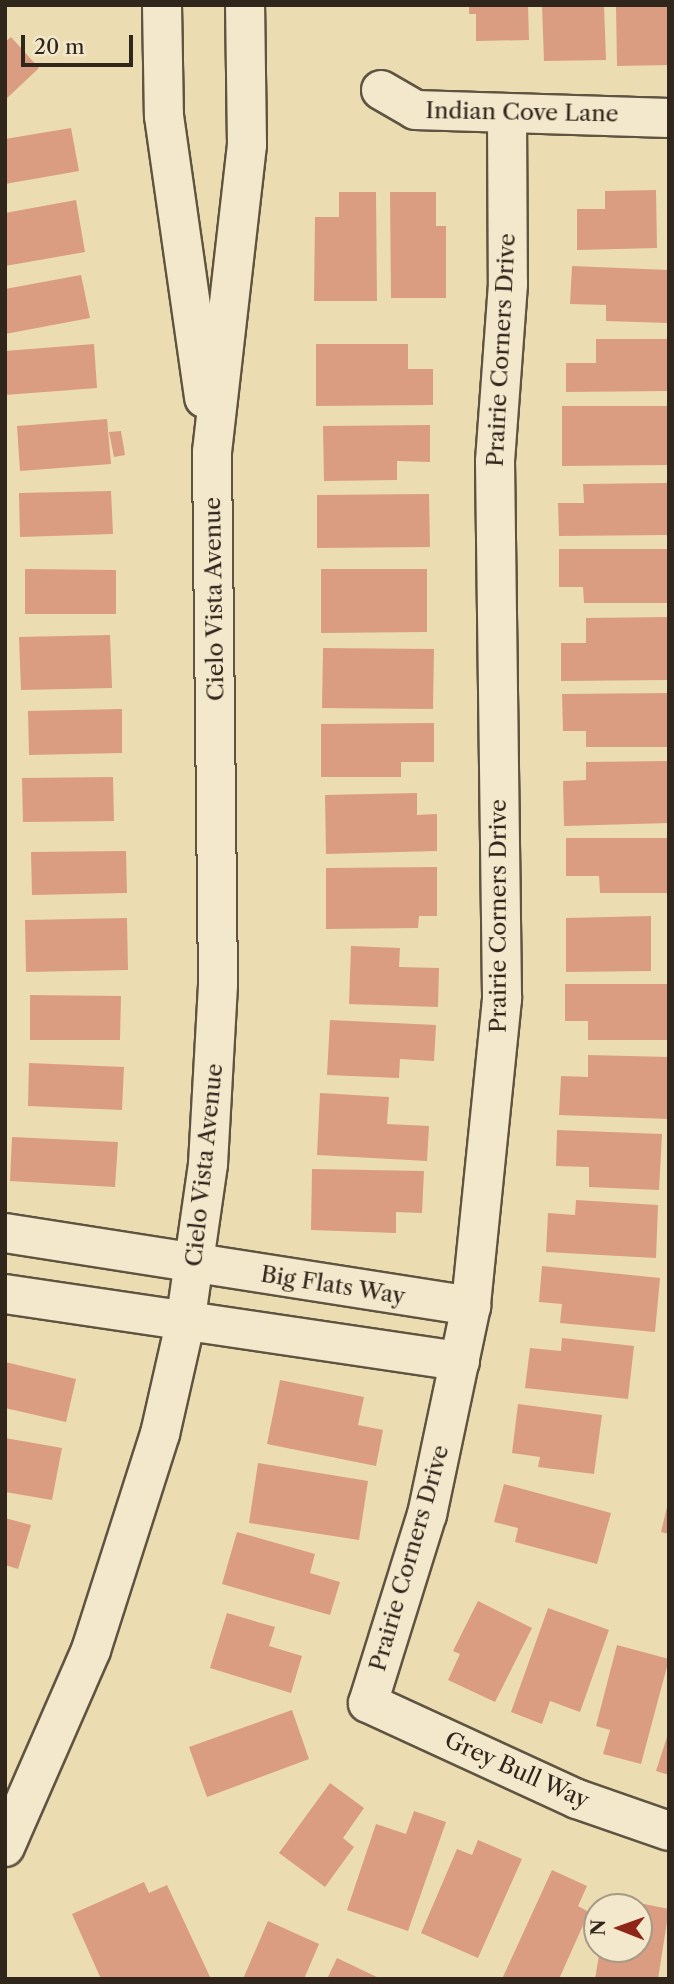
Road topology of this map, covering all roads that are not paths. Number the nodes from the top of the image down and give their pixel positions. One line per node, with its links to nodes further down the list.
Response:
1 (162, 5): 6 (street, Cielo Vista Avenue)
2 (245, 5): 6 (street, Cielo Vista Avenue)
3 (381, 90): 4 (street, Indian Cove Lane)
4 (507, 115): 5 (street, Indian Cove Lane); 10 (street, Prairie Corners Drive)
5 (669, 118)
6 (212, 452): 8 (street, Cielo Vista Avenue)
7 (5, 1233): 8 (street, Big Flats Way)
8 (194, 1265): 10 (street, Big Flats Way); 11 (street, Cielo Vista Avenue)
9 (5, 1294): 11 (street)
10 (471, 1306): 12 (street, Prairie Corners Drive)
11 (185, 1324): 12 (street); 15 (street, Cielo Vista Avenue)
12 (460, 1361): 13 (street, Prairie Corners Drive)
13 (369, 1703): 14 (street, Grey Bull Way)
14 (669, 1831)
15 (5, 1847)

